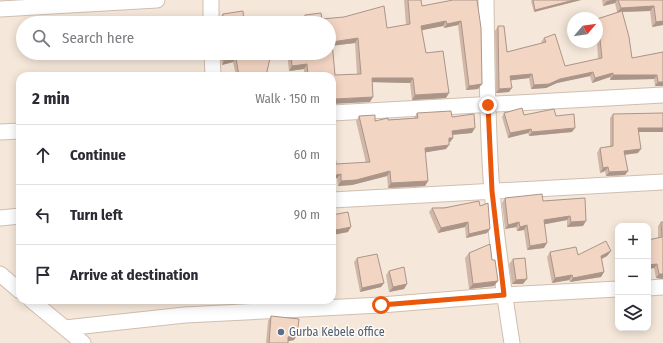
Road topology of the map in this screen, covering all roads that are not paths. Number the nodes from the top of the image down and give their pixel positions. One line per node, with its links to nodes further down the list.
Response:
1 (157, 0): 4 (street)
2 (211, 0): 5 (street)
3 (486, 0): 9 (street)
4 (0, 10)
5 (212, 16)
6 (212, 60): 7 (street)
7 (213, 72)
8 (663, 95): 9 (street)
9 (488, 105): 10 (street); 14 (street)
10 (336, 113)
11 (16, 131): 12 (street)
12 (0, 132)
13 (663, 182): 14 (street)
14 (492, 191): 15 (street); 23 (street)
15 (336, 200)
16 (16, 216): 17 (street)
17 (0, 218)
18 (0, 274): 20 (street)
19 (663, 287): 21 (street)
20 (16, 288)
21 (651, 288)
22 (615, 289): 23 (street)
23 (504, 295): 25 (street); 27 (street)
24 (36, 304): 25 (street)
25 (65, 328): 26 (street)
26 (79, 342)
27 (512, 343)

